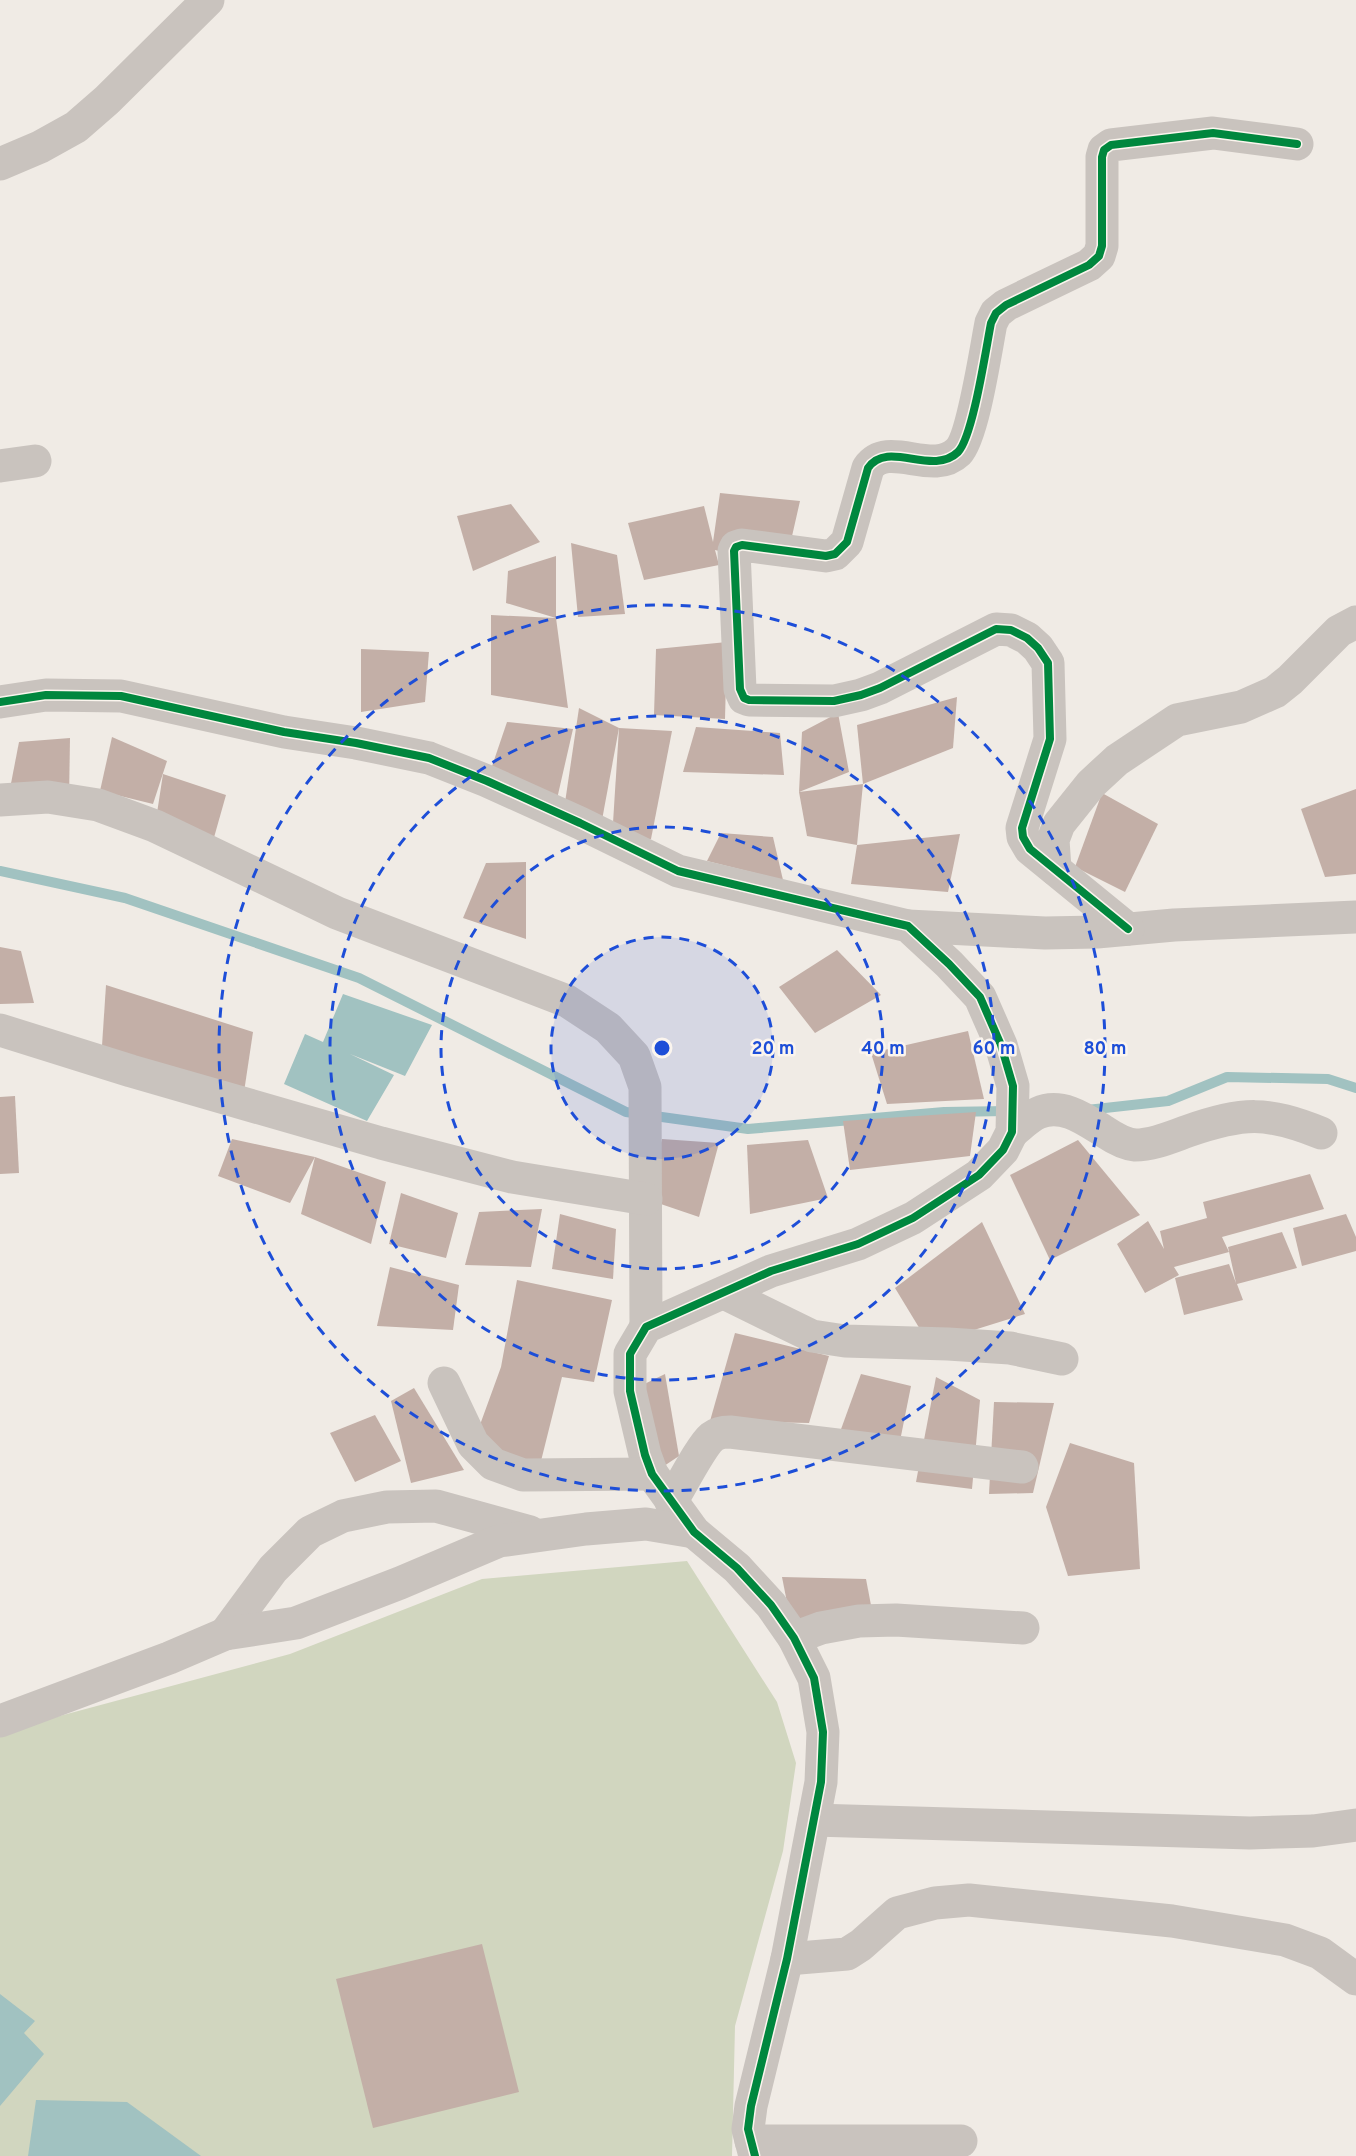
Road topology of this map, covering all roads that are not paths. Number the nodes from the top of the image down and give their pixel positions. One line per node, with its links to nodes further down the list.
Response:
1 (208, 0): 3 (street)
2 (1297, 144): 9 (street)
3 (0, 164)
4 (35, 461): 5 (street)
5 (0, 466)
6 (1356, 622): 9 (street)
7 (0, 702): 11 (street)
8 (0, 800): 16 (street)
9 (1055, 869): 12 (street)
10 (1356, 917): 12 (street)
11 (908, 926): 12 (street); 14 (street)
12 (1128, 929)
13 (0, 1030): 16 (street)
14 (1012, 1132): 15 (street); 17 (street)
15 (1322, 1133)
16 (646, 1199): 18 (street)
17 (724, 1293): 18 (street); 19 (street)
18 (646, 1327): 22 (street)
19 (1062, 1359)
20 (444, 1383): 22 (street)
21 (1022, 1467): 23 (street)
22 (652, 1474): 23 (street)
23 (671, 1502): 24 (street)
24 (694, 1532): 25 (street); 28 (street)
25 (541, 1535): 27 (street); 27 (street)
26 (1023, 1628): 28 (street)
27 (225, 1634): 29 (street)
28 (794, 1638): 30 (street)
29 (2, 1719)
30 (814, 1820): 31 (street); 32 (street)
31 (1356, 1825)
32 (787, 1959): 33 (street); 35 (street)
33 (1356, 1979)
34 (961, 2141): 35 (street)
35 (753, 2149)

